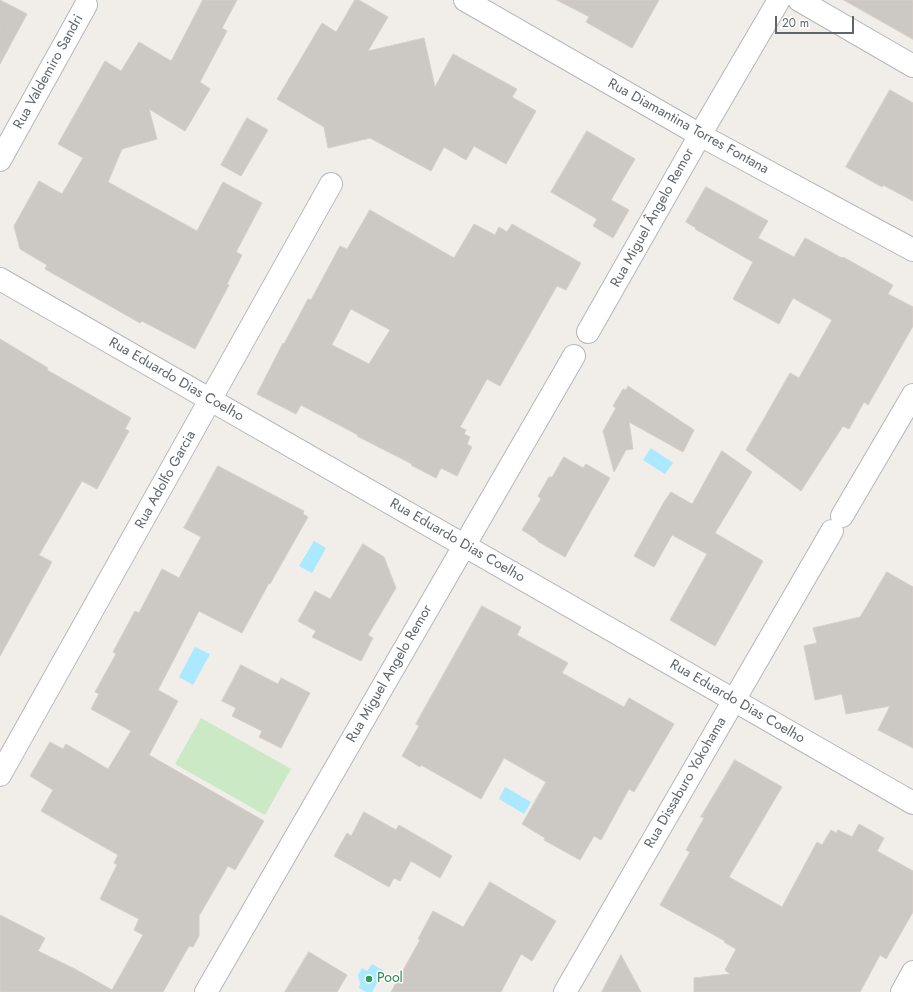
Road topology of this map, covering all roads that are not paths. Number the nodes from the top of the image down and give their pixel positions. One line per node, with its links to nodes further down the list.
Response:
1 (465, 0): 6 (street, Rua Diamantina Torres Fontana)
2 (779, 0): 6 (street, Rua Miguel Ângelo Remor)
3 (799, 0): 5 (street)
4 (86, 5): 7 (street, Rua Valdemiro Sandri)
5 (913, 66)
6 (700, 134): 9 (street, Rua Diamantina Torres Fontana); 11 (street, Rua Miguel Ângelo Remor)
7 (0, 160)
8 (331, 184): 14 (street, Rua Adolfo Garcia)
9 (913, 250)
10 (0, 278): 14 (street, Rua Eduardo Dias Coelho)
11 (588, 332)
12 (574, 356): 15 (street, Rua Miguel Angelo Remor)
13 (913, 395): 16 (street, Rua Dissaburo Yokohama)
14 (210, 400): 15 (street, Rua Eduardo Dias Coelho); 17 (street, Rua Adolfo Garcia)
15 (464, 545): 16 (street, Rua Eduardo Dias Coelho); 20 (street, Rua Miguel Angelo Remor)
16 (734, 700): 18 (street, Rua Eduardo Dias Coelho); 21 (street, Rua Dissaburo Yokohama)
17 (0, 775)
18 (913, 804)
19 (913, 972): 22 (street)
20 (206, 992)
21 (565, 992)
22 (902, 992)

